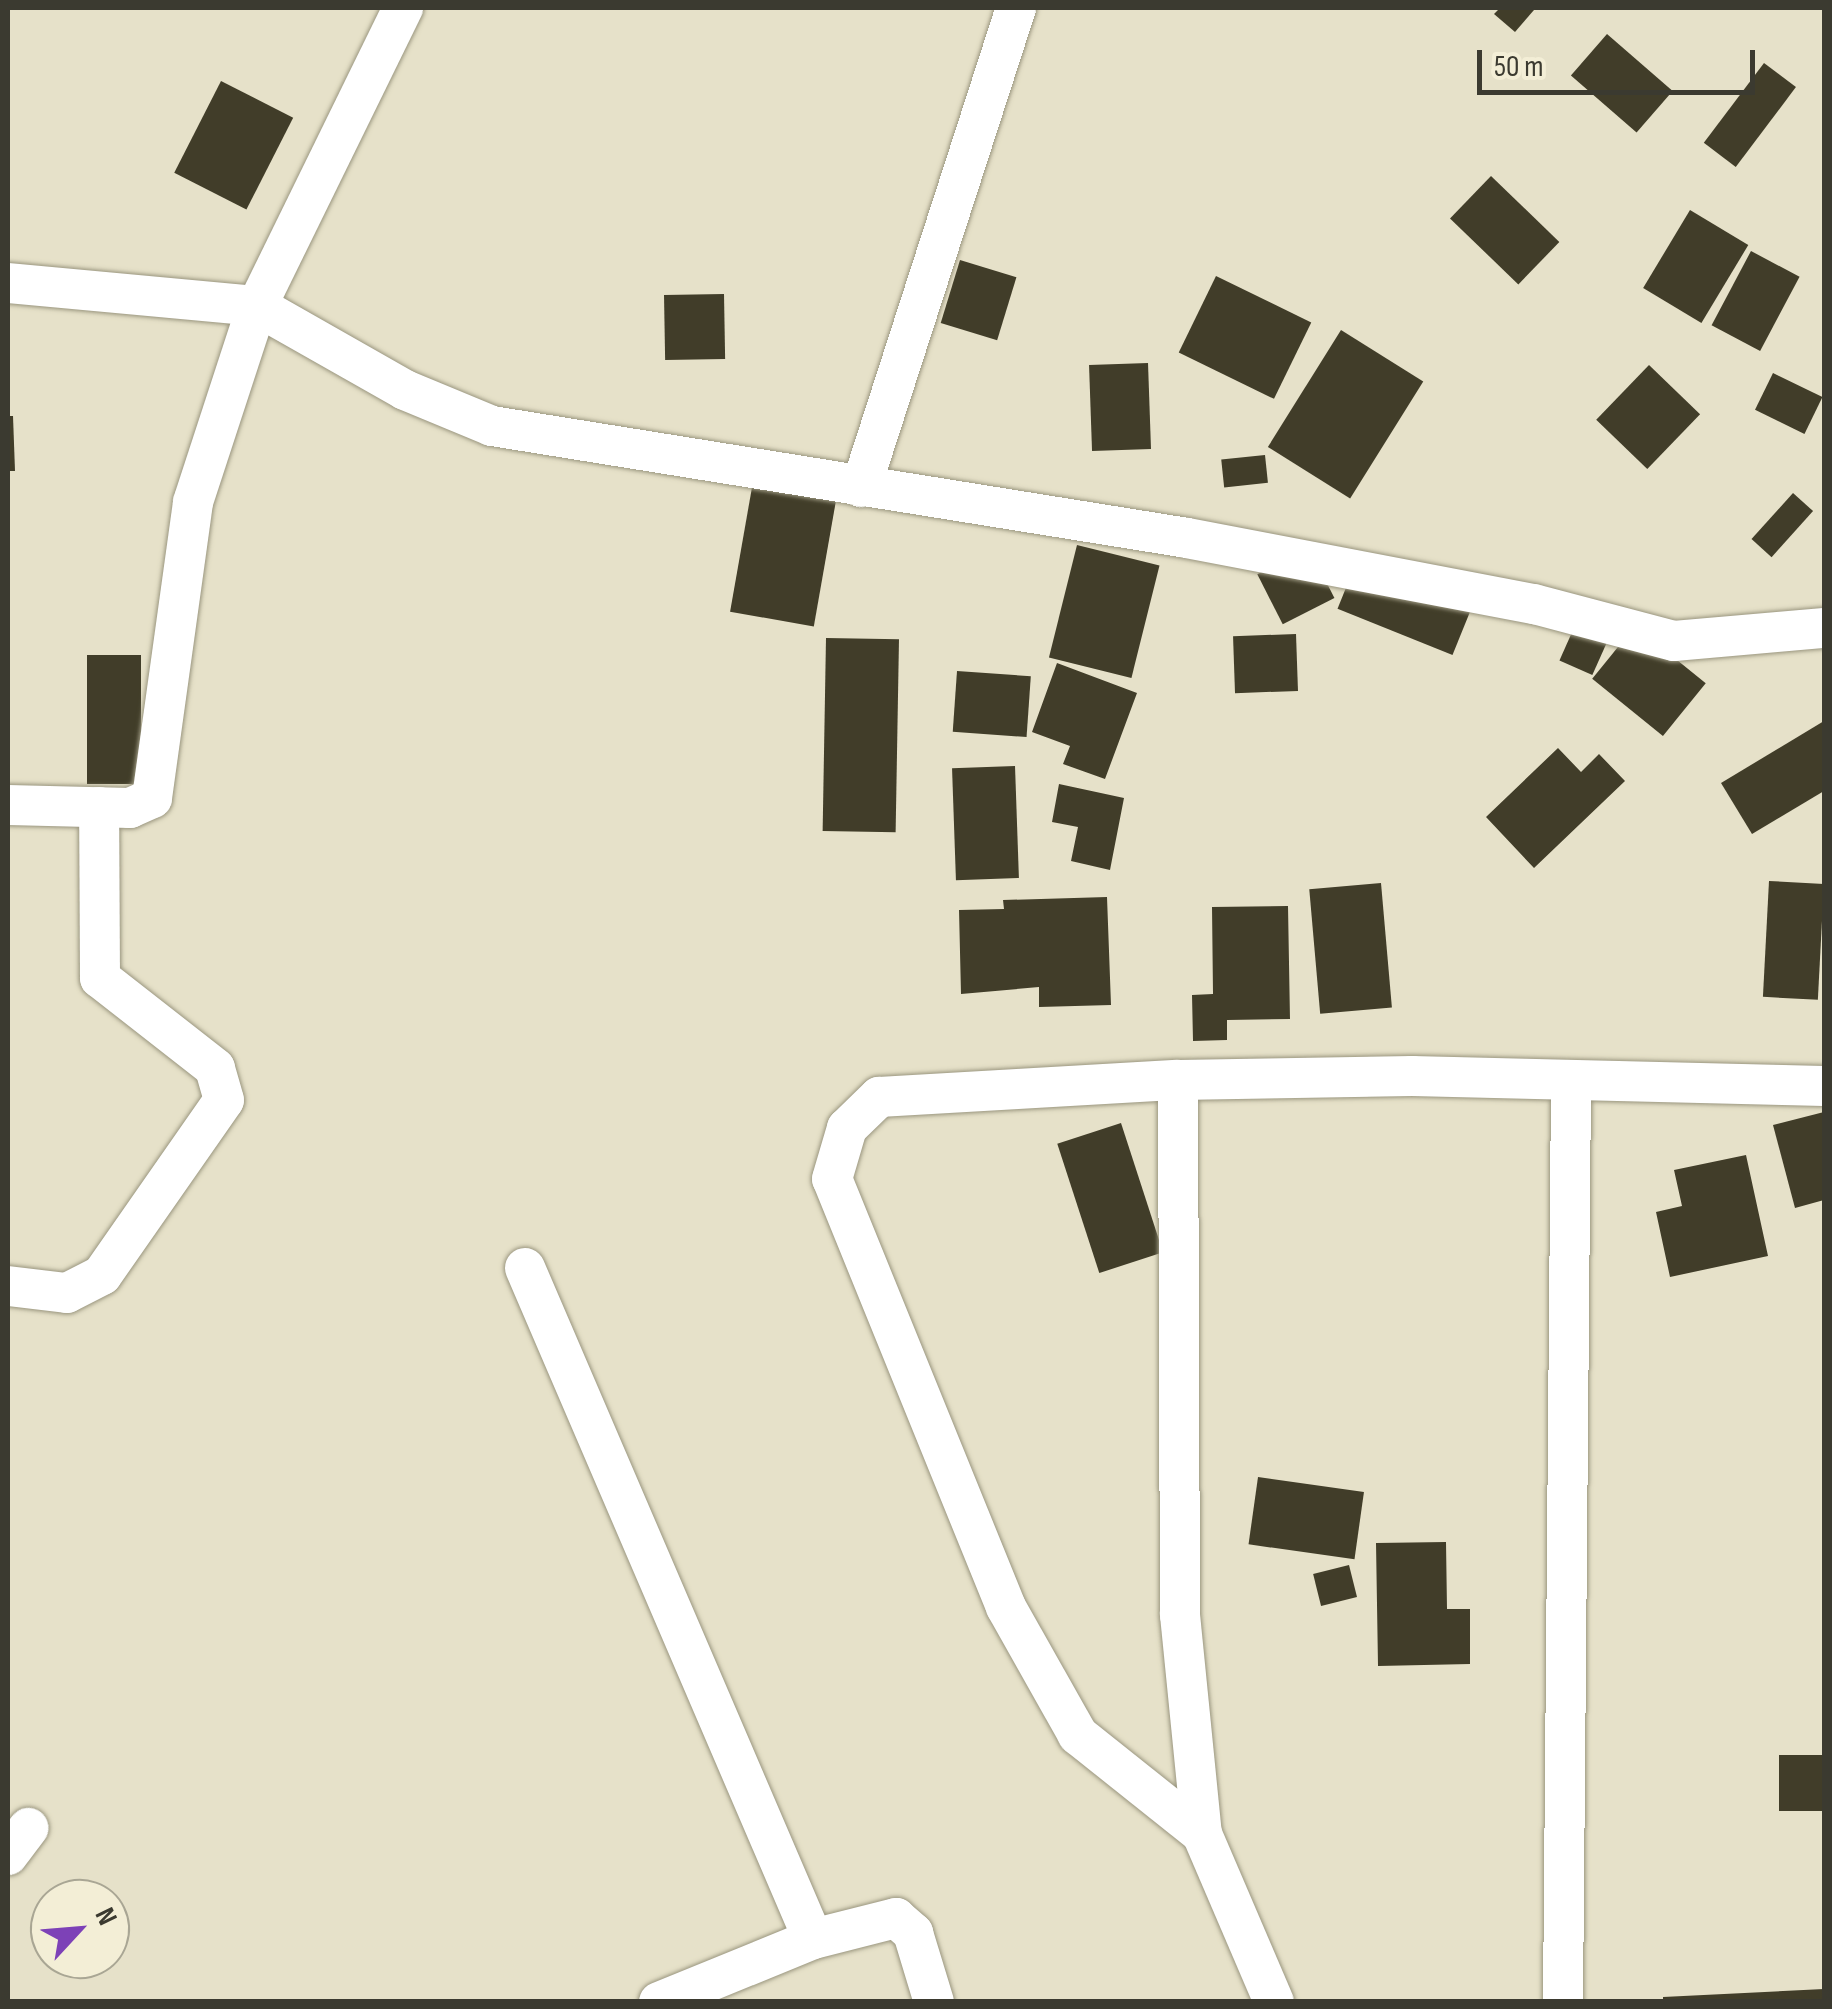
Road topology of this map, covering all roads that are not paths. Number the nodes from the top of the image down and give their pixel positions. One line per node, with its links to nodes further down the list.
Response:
1 (403, 8): 4 (street)
2 (1016, 8): 5 (street)
3 (8, 283): 4 (street)
4 (256, 306): 5 (street); 8 (street)
5 (861, 487): 6 (street)
6 (1824, 628)
7 (8, 804): 8 (street)
8 (99, 807): 13 (street)
9 (1178, 1080): 10 (street); 14 (street); 14 (street)
10 (1571, 1082): 11 (street); 19 (street)
11 (1824, 1086)
12 (525, 1268): 15 (street)
13 (8, 1286)
14 (1202, 1834): 18 (street)
15 (813, 1939): 16 (street); 17 (street)
16 (659, 2002)
17 (934, 2002)
18 (1274, 2002)
19 (1563, 2002)

